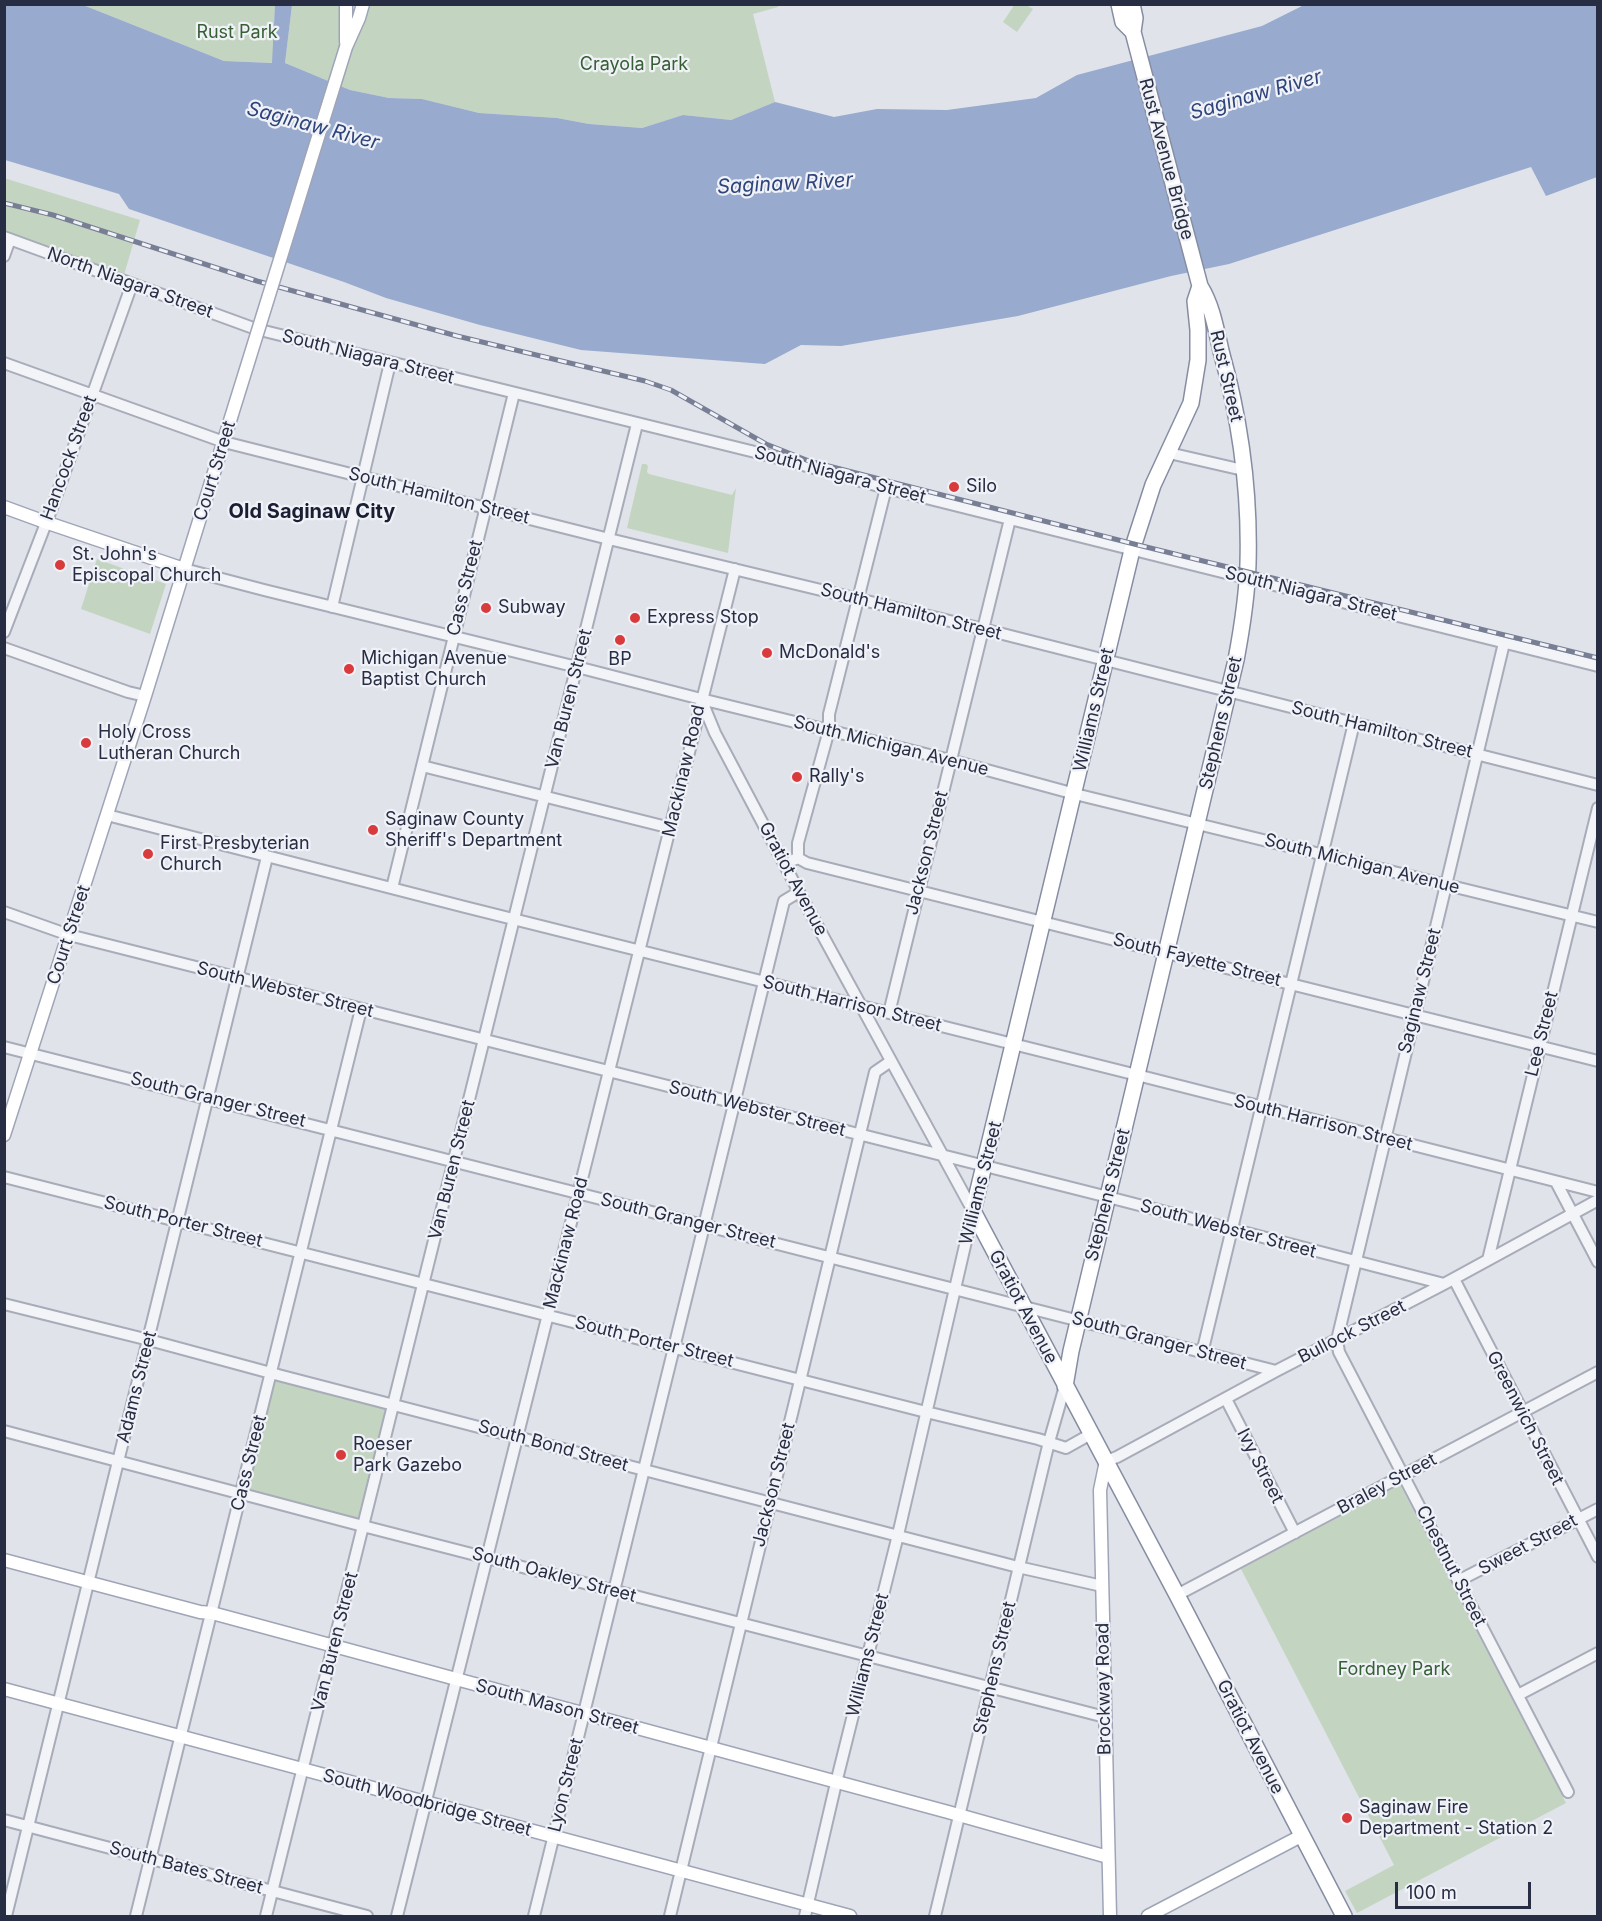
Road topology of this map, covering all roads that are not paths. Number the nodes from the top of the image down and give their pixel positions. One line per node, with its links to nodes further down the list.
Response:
1 (346, 4): 6 (main road)
2 (363, 4): 6 (main road)
3 (1119, 4): 5 (highway)
4 (1132, 4): 5 (highway)
5 (1133, 32): 10 (highway, Rust Avenue Bridge)
6 (346, 47): 17 (main road, Court Street, bridge)
7 (8, 238): 8 (street); 9 (street, North Niagara Street)
8 (4, 256)
9 (132, 284): 11 (street, North Niagara Street); 15 (street, Hancock Street)
10 (1200, 286): 18 (highway, Williams Street); 19 (highway, Rust Street)
11 (256, 329): 13 (street, South Niagara Street)
12 (4, 363): 15 (street, South Hamilton Street)
13 (390, 363): 14 (street, South Niagara Street); 20 (street)
14 (514, 393): 16 (street, South Niagara Street); 23 (street, Cass Street)
15 (93, 395): 17 (street, South Hamilton Street); 25 (street, Hancock Street)
16 (638, 424): 21 (street, South Niagara Street); 26 (street, Van Buren Street)
17 (224, 442): 20 (street, South Hamilton Street); 29 (main road, Court Street)
18 (1169, 453): 19 (street); 27 (highway, Williams Street)
19 (1243, 470): 30 (highway, Stephens Street)
20 (362, 477): 23 (street, South Hamilton Street); 32 (street)
21 (886, 488): 24 (street, South Niagara Street); 31 (street)
22 (4, 507): 25 (main road)
23 (485, 507): 26 (street, South Hamilton Street); 35 (street, Cass Street)
24 (1010, 519): 27 (street, South Niagara Street); 33 (street, Jackson Street)
25 (45, 522): 29 (main road); 34 (street, Hancock Street)
26 (609, 539): 28 (street, South Hamilton Street); 40 (street, Van Buren Street)
27 (1132, 550): 30 (street, South Niagara Street); 38 (highway, Williams Street)
28 (735, 568): 31 (street, South Hamilton Street); 43 (street, Mackinaw Road)
29 (184, 569): 32 (street, South Michigan Avenue); 42 (main road, Court Street)
30 (1247, 578): 36 (street, South Niagara Street); 41 (highway, Stephens Street)
31 (858, 598): 33 (street, South Hamilton Street); 45 (street)
32 (332, 607): 35 (street, South Michigan Avenue)
33 (983, 629): 38 (street, South Hamilton Street); 47 (street, Jackson Street)
34 (4, 632)
35 (453, 637): 40 (street, South Michigan Avenue); 48 (street, Cass Street)
36 (1504, 643): 39 (street, South Niagara Street); 46 (street, Saginaw Street)
37 (4, 648): 42 (street)
38 (1106, 661): 41 (street, South Hamilton Street); 50 (highway, Williams Street)
39 (1598, 666)
40 (578, 667): 43 (street, South Michigan Avenue); 51 (street, Van Buren Street)
41 (1229, 692): 44 (street, South Hamilton Street); 54 (highway, Stephens Street)
42 (145, 696): 53 (main road, Court Street)
43 (701, 699): 45 (street, South Michigan Avenue); 55 (street, Mackinaw Road); 59 (street, Gratiot Avenue)
44 (1354, 723): 46 (street, South Hamilton Street); 56 (street)
45 (829, 730): 47 (street, South Michigan Avenue); 58 (street)
46 (1479, 754): 49 (street, South Hamilton Street); 60 (street, Saginaw Street)
47 (950, 760): 50 (street, South Michigan Avenue); 62 (street, Jackson Street)
48 (422, 766): 51 (street); 61 (street, Cass Street)
49 (1598, 785)
50 (1075, 794): 54 (street, South Michigan Avenue); 67 (highway, Williams Street)
51 (545, 797): 55 (street); 66 (street, Van Buren Street)
52 (1598, 808): 65 (street, Lee Street)
53 (107, 814): 57 (street, South Harrison Street); 69 (main road, Court Street)
54 (1198, 824): 56 (street, South Michigan Avenue); 71 (highway, Stephens Street)
55 (671, 828): 70 (street, Mackinaw Road)
56 (1323, 854): 60 (street, South Michigan Avenue); 74 (street)
57 (267, 857): 61 (street, South Harrison Street); 72 (street, Adams Street)
58 (798, 858): 59 (street); 62 (street, South Fayette Street)
59 (785, 865): 63 (street, Gratiot Avenue)
60 (1446, 885): 65 (street, South Michigan Avenue); 78 (street, Saginaw Street)
61 (392, 888): 66 (street, South Harrison Street)
62 (918, 890): 67 (street, South Fayette Street); 77 (street, Jackson Street)
63 (799, 892): 73 (street, Lyon Street); 75 (street, Gratiot Avenue)
64 (4, 912): 69 (street, South Webster Street)
65 (1571, 916): 68 (street, South Michigan Avenue); 81 (street, Lee Street)
66 (513, 919): 70 (street, South Harrison Street); 79 (street, Van Buren Street)
67 (1044, 922): 71 (street, South Fayette Street); 80 (highway, Williams Street)
68 (1598, 922)
69 (69, 935): 72 (street, South Webster Street); 83 (main road, Court Street)
70 (639, 950): 73 (street, South Harrison Street); 86 (street, Mackinaw Road)
71 (1166, 952): 74 (street, South Fayette Street); 87 (highway, Stephens Street)
72 (238, 977): 76 (street, South Webster Street); 88 (street, Adams Street)
73 (764, 982): 75 (street, South Harrison Street); 89 (street, Lyon Street)
74 (1291, 984): 78 (street, South Fayette Street); 90 (street)
75 (861, 1007): 77 (street, South Harrison Street); 84 (street, Gratiot Avenue)
76 (361, 1010): 79 (street, South Webster Street); 91 (street, Cass Street)
77 (889, 1013): 80 (street, South Harrison Street)
78 (1414, 1015): 81 (street, South Fayette Street); 94 (street, Saginaw Street)
79 (484, 1040): 86 (street, South Webster Street); 96 (street, Van Buren Street)
80 (1014, 1044): 87 (street, South Harrison Street); 97 (highway, Williams Street)
81 (1539, 1046): 85 (street, South Fayette Street); 98 (street, Lee Street)
82 (4, 1047): 83 (street, South Granger Street)
83 (32, 1053): 88 (street, South Granger Street); 93 (main road, Court Street)
84 (891, 1061): 92 (street, Jackson Street); 95 (street, Gratiot Avenue)
85 (1598, 1061)
86 (609, 1072): 89 (street, South Webster Street); 102 (street, Mackinaw Road)
87 (1137, 1075): 90 (street, South Harrison Street); 103 (highway, Stephens Street)
88 (208, 1098): 91 (street, South Granger Street); 107 (street, Adams Street)
89 (733, 1104): 92 (street, South Webster Street); 108 (street, Lyon Street)
90 (1262, 1107): 94 (street, South Harrison Street); 109 (street)
91 (332, 1129): 96 (street, South Granger Street); 110 (street, Cass Street)
92 (860, 1134): 95 (street, South Webster Street); 111 (street, Jackson Street)
93 (4, 1135)
94 (1384, 1138): 98 (street, South Harrison Street); 113 (street, Saginaw Street)
95 (942, 1156): 97 (street, South Webster Street); 105 (street, Gratiot Avenue)
96 (454, 1161): 102 (street, South Granger Street); 116 (street, Van Buren Street)
97 (985, 1166): 103 (street, South Webster Street); 105 (highway, Williams Street)
98 (1508, 1170): 100 (street, South Harrison Street); 112 (street, Lee Street)
99 (4, 1177): 107 (street, South Porter Street)
100 (1557, 1182): 101 (street, South Harrison Street); 106 (street)
101 (1598, 1192)
102 (579, 1193): 108 (street, South Granger Street); 120 (street, Mackinaw Road)
103 (1108, 1197): 109 (street, South Webster Street); 121 (highway, Stephens Street)
104 (1598, 1200): 106 (street, Bullock Street)
105 (973, 1211): 117 (street, Williams Street); 119 (highway, Gratiot Avenue)
106 (1574, 1214): 112 (street, Bullock Street); 114 (street)
107 (177, 1220): 110 (street, South Porter Street); 122 (street, Adams Street)
108 (703, 1224): 111 (street, South Granger Street); 124 (street, Lyon Street)
109 (1231, 1230): 113 (street, South Webster Street); 125 (street)
110 (301, 1252): 116 (street, South Porter Street); 128 (street, Cass Street)
111 (830, 1257): 117 (street, South Granger Street); 129 (street, Jackson Street)
112 (1488, 1260): 115 (street, Bullock Street)
113 (1355, 1262): 115 (street, South Webster Street); 123 (street, Saginaw Street)
114 (1598, 1262)
115 (1449, 1282): 123 (street, Bullock Street); 134 (street, Greenwich Street)
116 (424, 1283): 120 (street, South Porter Street); 132 (street, Van Buren Street)
117 (955, 1290): 119 (street, South Granger Street); 133 (street, Williams Street)
118 (4, 1304): 122 (street, South Bond Street)
119 (1023, 1305): 121 (street, South Granger Street); 130 (highway, Gratiot Avenue)
120 (548, 1315): 124 (street, South Porter Street); 137 (street, Mackinaw Road)
121 (1078, 1320): 125 (street, South Granger Street); 130 (highway, Stephens Street)
122 (149, 1340): 128 (street, South Bond Street); 139 (street, Adams Street)
123 (1337, 1340): 126 (street, Bullock Street); 142 (street, Chestnut Street)
124 (674, 1347): 129 (street, South Porter Street); 141 (street, Lyon Street)
125 (1202, 1353): 126 (street, South Granger Street)
126 (1276, 1371): 131 (street, Bullock Street)
127 (1598, 1372): 134 (street, Braley Street)
128 (271, 1373): 132 (street, South Bond Street); 143 (street, Cass Street)
129 (800, 1379): 133 (street, South Porter Street); 144 (street, Jackson Street)
130 (1065, 1386): 136 (highway, Gratiot Avenue); 138 (street, Stephens Street)
131 (1226, 1399): 140 (street, Bullock Street); 148 (street, Ivy Street)
132 (394, 1404): 137 (street, South Bond Street); 147 (street, Van Buren Street)
133 (926, 1412): 138 (street, South Porter Street); 149 (street, Williams Street)
134 (1522, 1412): 142 (street, Braley Street); 146 (street, Greenwich Street)
135 (4, 1431): 139 (street, South Oakley Street)
136 (1091, 1434): 138 (street, South Porter Street); 140 (highway, Gratiot Avenue)
137 (518, 1437): 141 (street, South Bond Street); 151 (street, Mackinaw Road)
138 (1048, 1442): 153 (street, Stephens Street)
139 (118, 1461): 143 (street, South Oakley Street); 155 (street, Adams Street)
140 (1106, 1461): 156 (main road, Brockway Road); 158 (highway, Gratiot Avenue)
141 (644, 1470): 144 (street, South Bond Street); 157 (street, Lyon Street)
142 (1404, 1476): 148 (street, Braley Street); 154 (street, Chestnut Street)
143 (241, 1493): 147 (street, South Oakley Street); 159 (street, Cass Street)
144 (770, 1503): 149 (street, South Bond Street); 160 (street, Jackson Street)
145 (1598, 1509): 146 (street, Sweet Street)
146 (1578, 1519): 150 (street, Greenwich Street); 154 (street, Sweet Street)
147 (363, 1526): 151 (street, South Oakley Street); 161 (street, Van Buren Street)
148 (1295, 1533): 158 (street, Braley Street)
149 (898, 1535): 153 (street, South Bond Street); 163 (street, Williams Street)
150 (1598, 1557)
151 (488, 1558): 157 (street, South Oakley Street); 164 (street, Mackinaw Road)
152 (4, 1560): 155 (main road, South Mason Street)
153 (1018, 1567): 156 (street, South Bond Street); 166 (street, Stephens Street)
154 (1458, 1581): 167 (street, Chestnut Street)
155 (89, 1582): 159 (main road, South Mason Street); 168 (street, Adams Street)
156 (1102, 1586): 170 (main road, Brockway Road)
157 (614, 1591): 160 (street, South Oakley Street); 169 (street, Lyon Street)
158 (1177, 1595): 180 (highway, Gratiot Avenue)
159 (213, 1613): 161 (main road, South Mason Street); 171 (street, Cass Street)
160 (740, 1624): 163 (street, South Oakley Street); 172 (street, Jackson Street)
161 (333, 1646): 164 (main road, South Mason Street); 173 (street, Van Buren Street)
162 (1598, 1653): 167 (street)
163 (867, 1657): 166 (street, South Oakley Street); 174 (street, Williams Street)
164 (457, 1680): 169 (main road, South Mason Street); 176 (street, Mackinaw Road)
165 (4, 1689): 168 (main road, South Woodbridge Street)
166 (989, 1689): 170 (street, South Oakley Street); 177 (street, Stephens Street)
167 (1518, 1695): 175 (street, Chestnut Street)
168 (58, 1704): 171 (main road, South Woodbridge Street); 179 (street, Adams Street)
169 (584, 1714): 172 (main road, South Mason Street); 181 (street, Lyon Street)
170 (1105, 1718): 182 (main road, Brockway Road)
171 (180, 1737): 173 (main road, South Woodbridge Street); 183 (street, Cass Street)
172 (711, 1748): 174 (main road, South Mason Street); 184 (street, Jackson Street)
173 (303, 1769): 176 (main road, South Woodbridge Street); 185 (street, Van Buren Street)
174 (836, 1783): 177 (main road, South Mason Street); 186 (street, Williams Street)
175 (1568, 1792)
176 (426, 1802): 181 (main road, South Woodbridge Street); 191 (street, Mackinaw Road)
177 (960, 1815): 182 (main road, South Mason Street); 195 (street, Stephens Street)
178 (4, 1820): 179 (street, South Bates Street)
179 (28, 1826): 183 (street, South Bates Street); 187 (street, Adams Street)
180 (1301, 1836): 197 (main road); 198 (highway, Gratiot Avenue)
181 (553, 1837): 184 (main road, South Woodbridge Street); 192 (street, Lyon Street)
182 (1108, 1857): 196 (main road, Brockway Road)
183 (151, 1858): 185 (street, South Bates Street); 188 (street, Cass Street)
184 (681, 1870): 186 (main road, South Woodbridge Street); 193 (street, Jackson Street)
185 (272, 1892): 189 (street, Van Buren Street); 190 (street, South Bates Street)
186 (807, 1911): 194 (main road, South Woodbridge Street)
187 (6, 1917)
188 (136, 1917)
189 (266, 1917)
190 (367, 1917)
191 (397, 1917)
192 (534, 1917)
193 (670, 1917)
194 (850, 1917)
195 (935, 1917)
196 (1110, 1917)
197 (1148, 1917)
198 (1344, 1917)

